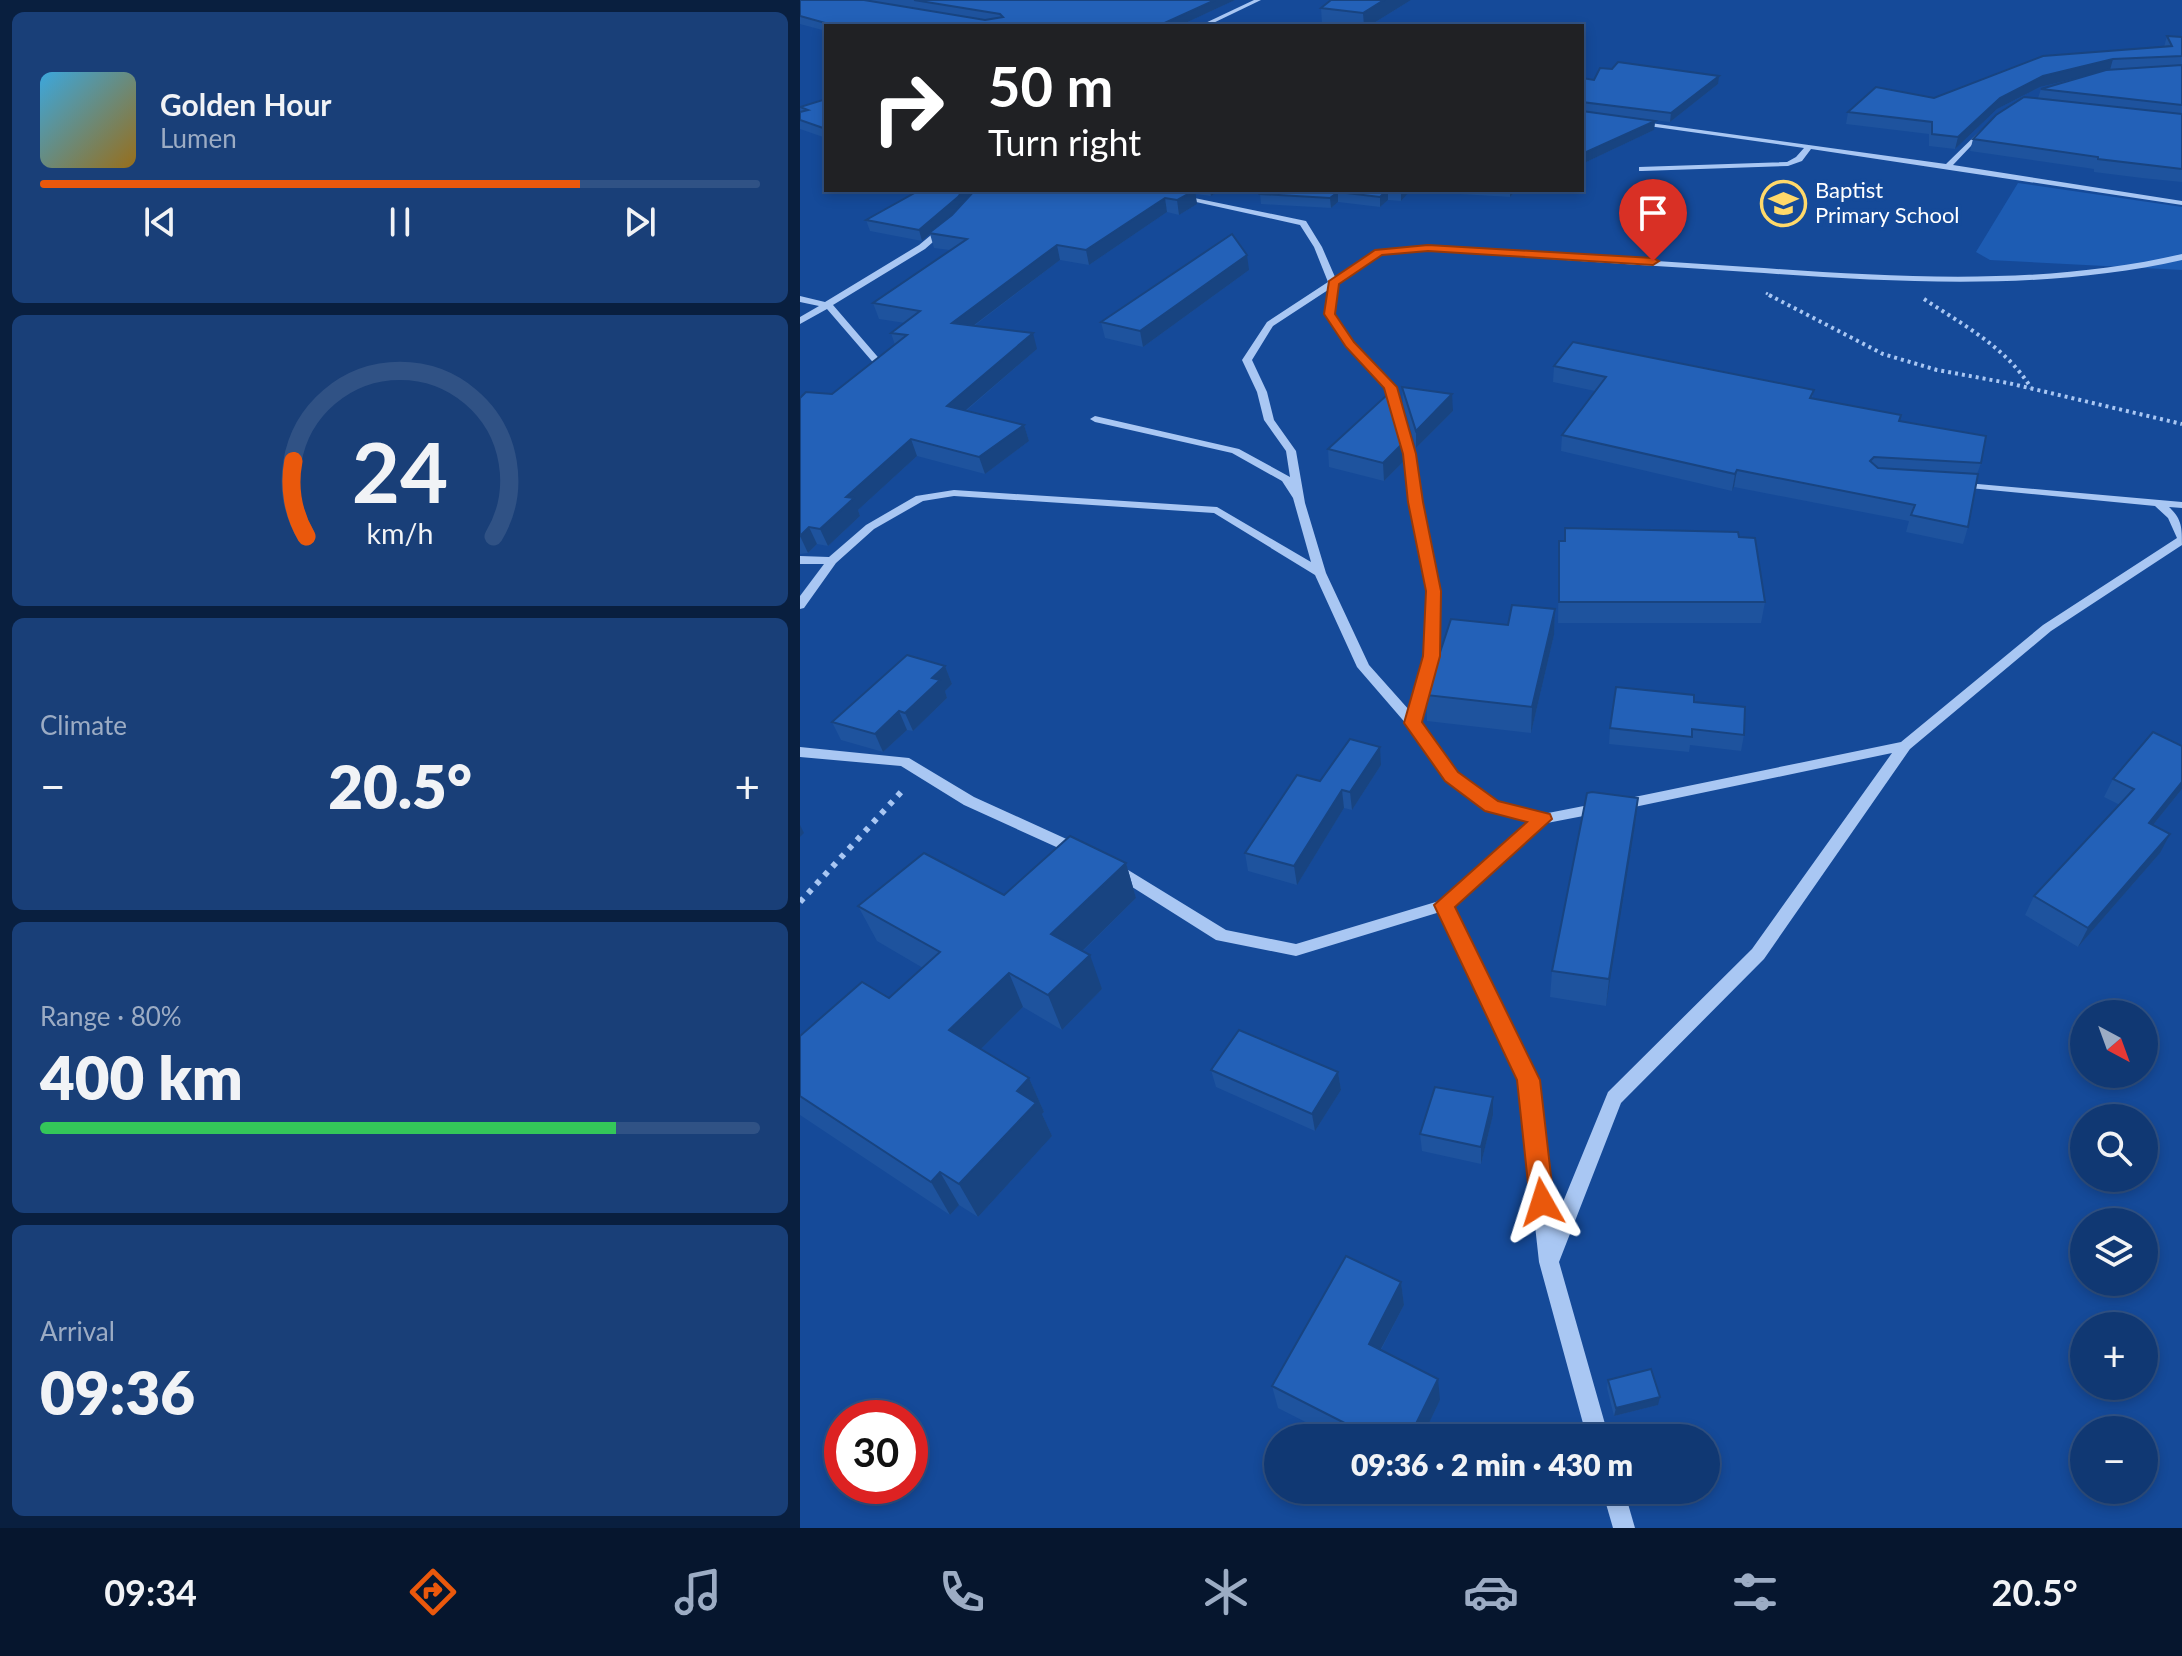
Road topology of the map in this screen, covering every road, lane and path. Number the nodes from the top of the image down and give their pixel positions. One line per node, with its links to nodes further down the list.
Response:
1 (1258, 0): 2 (street)
2 (1206, 24)
3 (1993, 121): 6 (street)
4 (1627, 122): 5 (street)
5 (1808, 148): 6 (street); 7 (street)
6 (1948, 166): 9 (street)
7 (1642, 169)
8 (1159, 192): 14 (street)
9 (2182, 203)
10 (952, 223): 16 (street)
11 (2182, 257): 13 (street)
12 (1734, 267): 13 (street); 14 (street); 19 (path)
13 (1894, 277): 19 (path)
14 (1333, 283): 24 (street); 31 (street)
15 (800, 299): 16 (street)
16 (828, 305): 17 (street); 18 (street)
17 (800, 321)
18 (880, 365)
19 (2031, 388): 21 (path)
20 (1095, 419): 24 (street)
21 (2182, 424)
22 (1950, 484): 23 (street)
23 (2156, 501): 25 (street); 26 (street)
24 (1299, 503): 29 (street)
25 (2182, 505)
26 (2182, 539): 32 (street)
27 (800, 560): 28 (street)
28 (832, 561): 29 (street); 30 (street)
29 (1320, 573): 31 (street)
30 (800, 605)
31 (1413, 723): 35 (street)
32 (1905, 746): 35 (street); 38 (street)
33 (800, 752): 34 (street)
34 (919, 770): 36 (path); 37 (street)
35 (1543, 819): 37 (street)
36 (800, 902)
37 (1444, 905): 38 (street)
38 (1549, 1262): 39 (street)
39 (1594, 1424)
40 (1617, 1504): 41 (street)
41 (1624, 1528)

